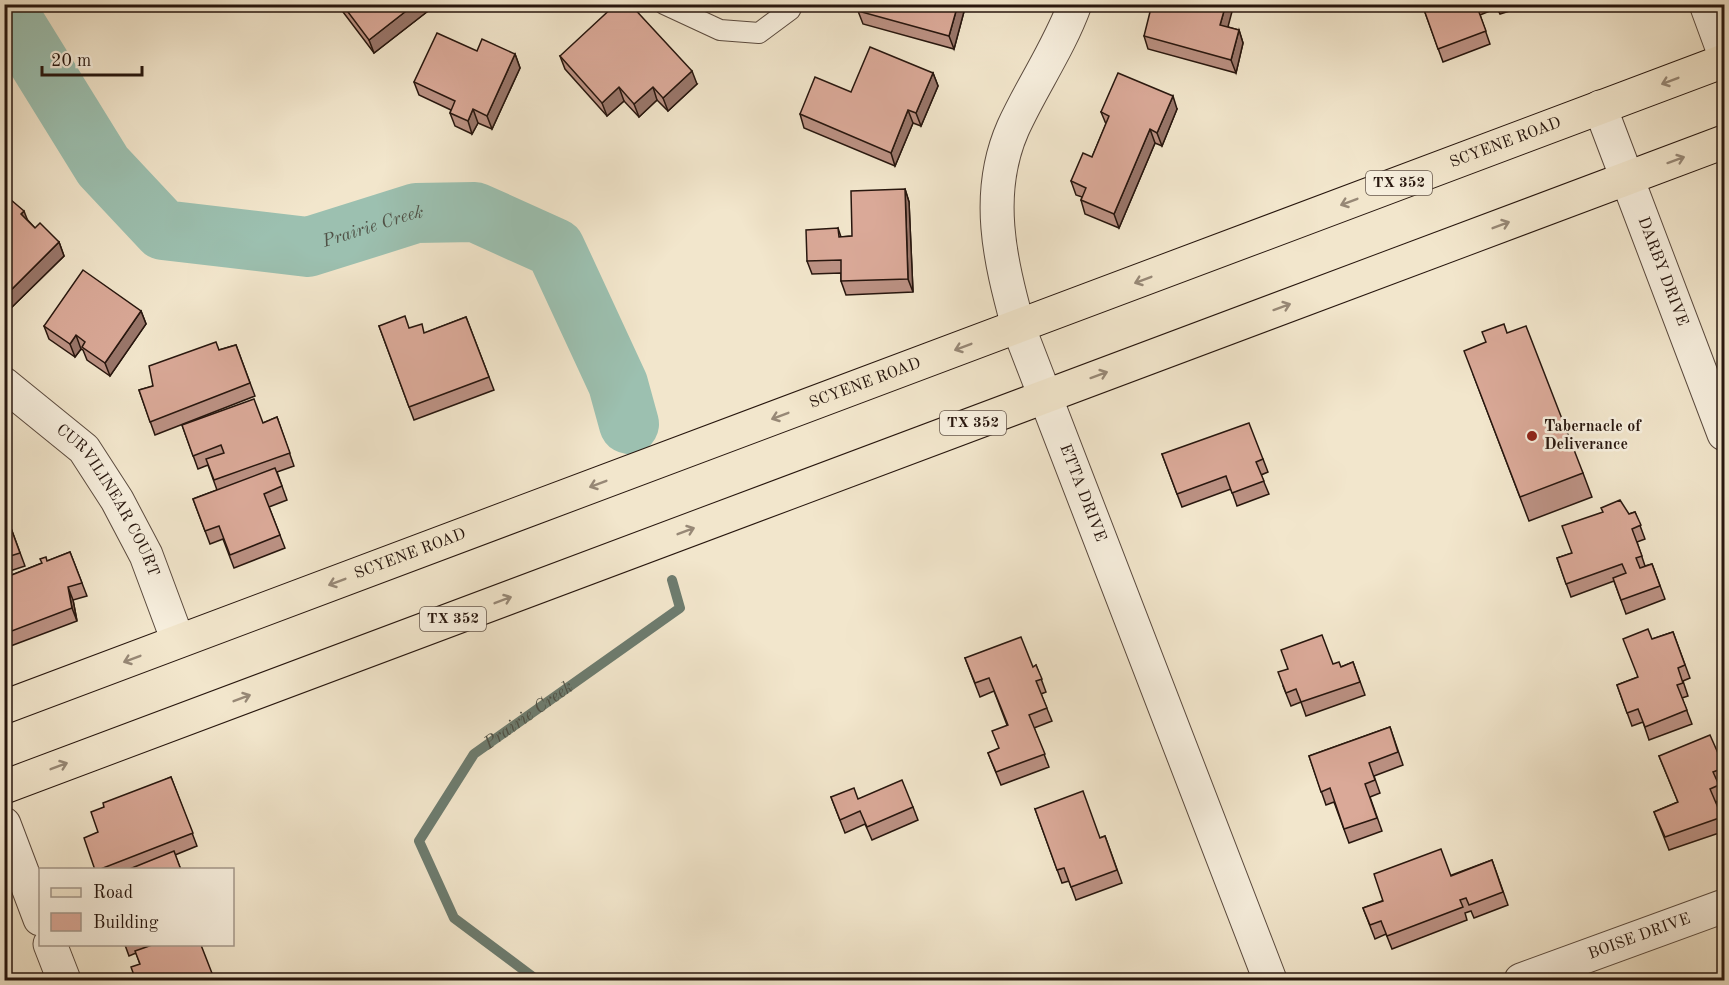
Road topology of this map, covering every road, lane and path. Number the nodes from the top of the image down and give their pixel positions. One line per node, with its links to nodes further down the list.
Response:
1 (664, 4): 2 (lane)
2 (793, 4)
3 (1075, 4): 10 (street, ETTA DRIVE)
4 (1706, 4): 5 (street)
5 (1725, 54)
6 (1725, 61): 7 (main road, SCYENE ROAD / TX 352, one-way to 7)
7 (1600, 107): 9 (street, DARBY DRIVE); 10 (main road, SCYENE ROAD / TX 352, one-way to 10)
8 (1725, 142): 9 (main road, TX 352, one-way to 8)
9 (1627, 178): 12 (main road, TX 352, one-way to 9); 13 (street, DARBY DRIVE)
10 (1018, 326): 12 (street, ETTA DRIVE); 14 (main road, SCYENE ROAD / TX 352, one-way to 14)
11 (4, 384): 14 (street, CURVILINEAR COURT)
12 (1044, 396): 16 (main road, TX 352, one-way to 12); 22 (street, ETTA DRIVE)
13 (1725, 434)
14 (178, 641): 15 (main road, SCYENE ROAD / TX 352, one-way to 15)
15 (4, 707)
16 (4, 787)
17 (4, 824): 19 (street)
18 (1725, 906): 23 (street, BOISE DRIVE)
19 (39, 916)
20 (50, 946): 21 (street)
21 (64, 981)
22 (1270, 981)
23 (1521, 981)

